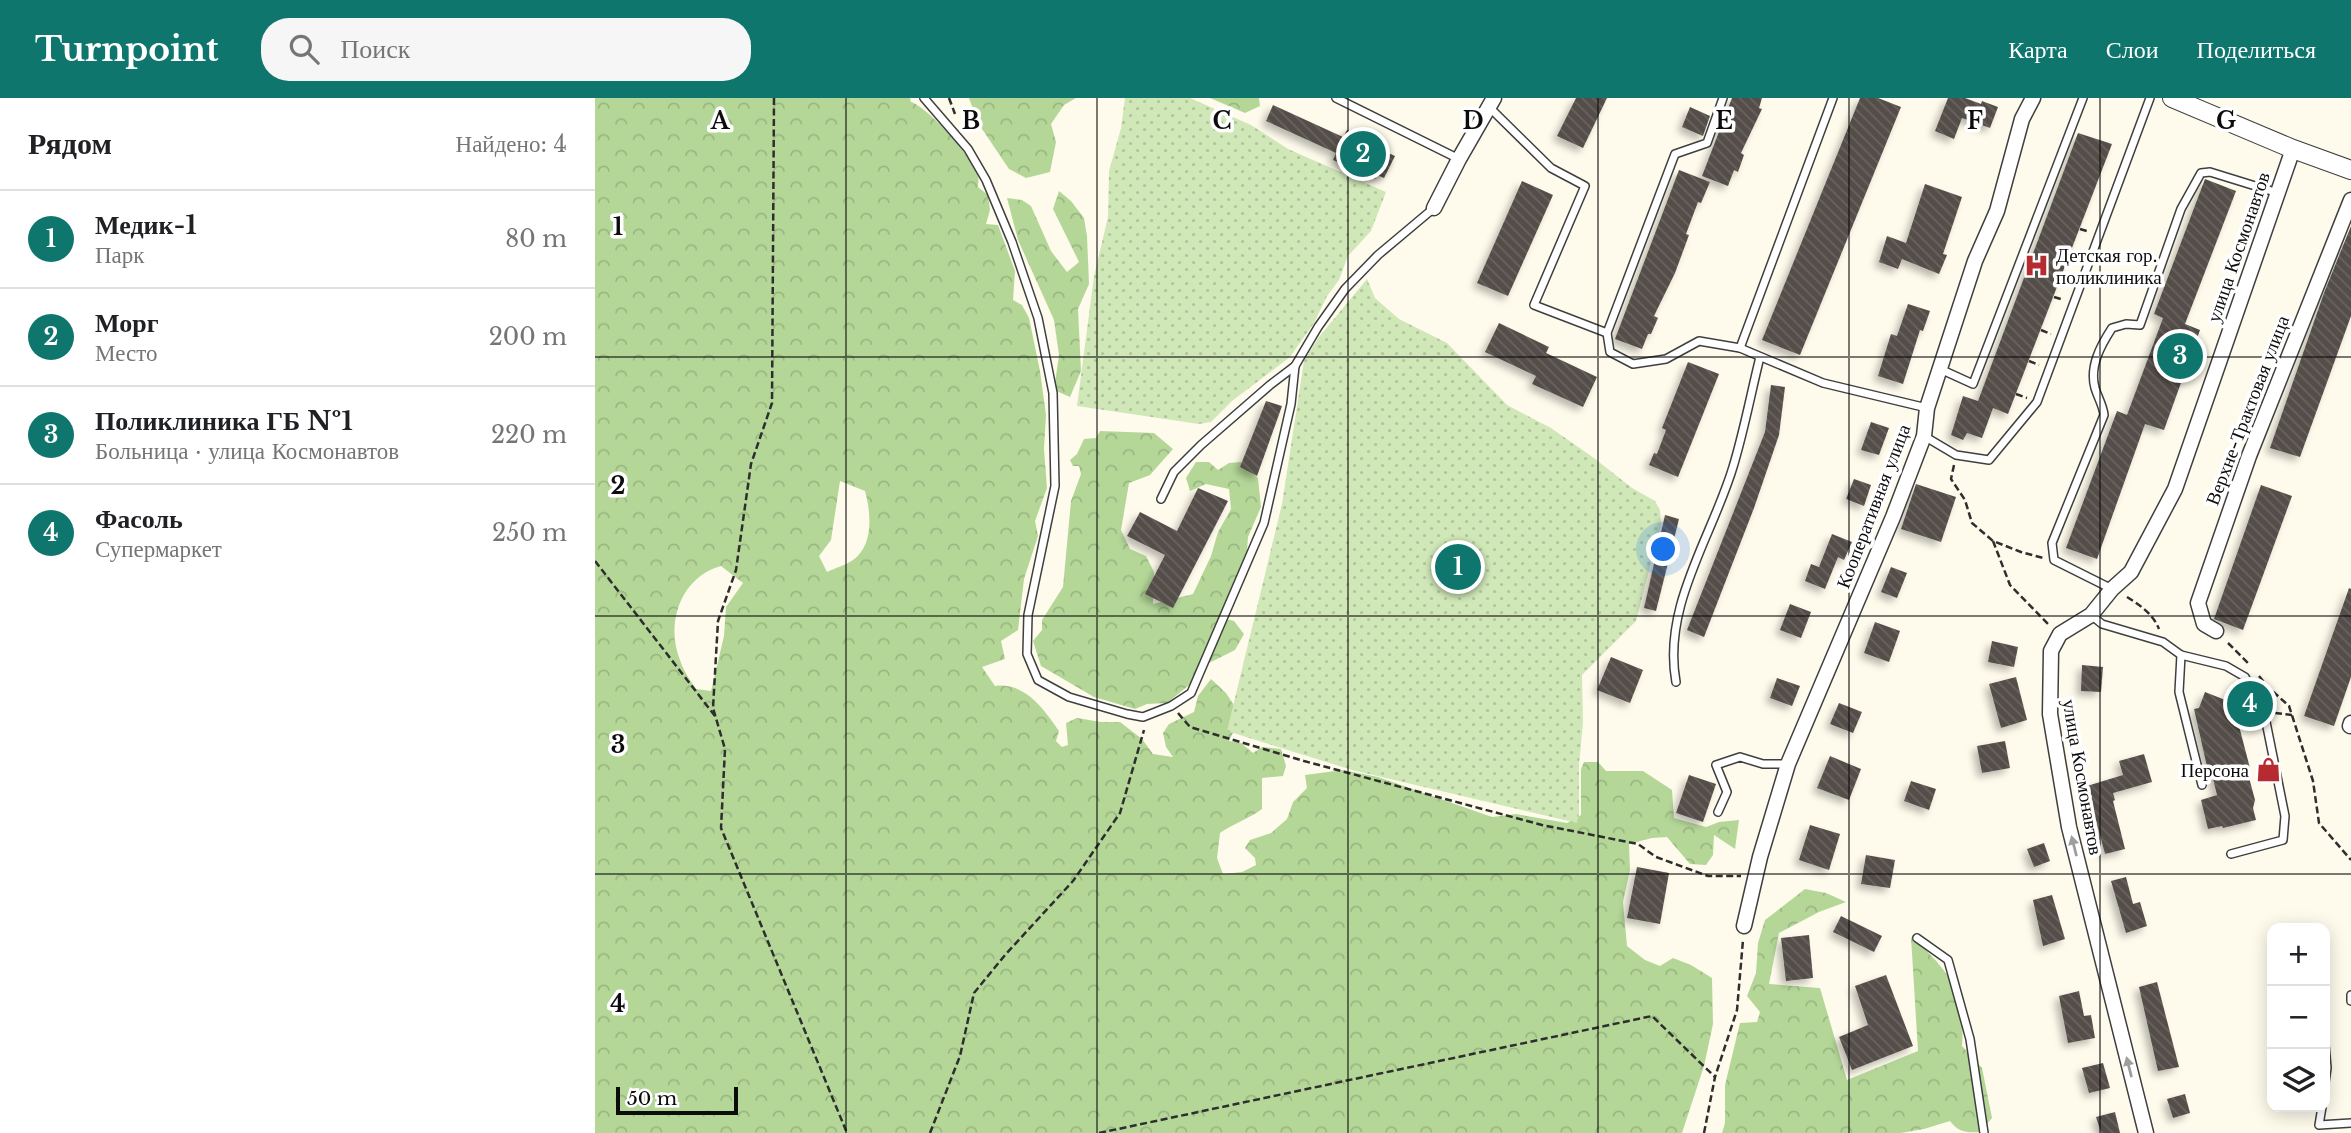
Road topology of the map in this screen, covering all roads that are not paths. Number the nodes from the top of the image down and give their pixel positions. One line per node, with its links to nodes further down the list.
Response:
1 (924, 98): 19 (lane)
2 (1336, 98): 11 (lane)
3 (1723, 98): 16 (lane)
4 (1833, 98): 17 (lane)
5 (2033, 98): 20 (street, Кооперативная улица)
6 (2083, 98): 20 (lane)
7 (2150, 98): 22 (lane)
8 (2172, 98): 10 (street)
9 (1492, 103): 11 (street); 16 (lane)
10 (2293, 149): 12 (street); 13 (street, улица Космонавтов)
11 (1459, 159): 15 (street)
12 (2351, 170)
13 (2278, 192): 24 (street, улица Космонавтов); 24 (lane)
14 (2351, 200): 26 (street, Верхне-Трактовая улица)
15 (1434, 208): 19 (lane)
16 (1607, 333): 17 (lane)
17 (1740, 348): 18 (lane)
18 (1761, 357): 21 (lane); 28 (lane)
19 (1295, 366): 23 (lane)
20 (1940, 369): 21 (street, Кооперативная улица)
21 (1927, 408): 22 (street, Кооперативная улица)
22 (1924, 436): 29 (street, Кооперативная улица)
23 (1160, 499)
24 (2112, 589): 25 (street, улица Космонавтов)
25 (2091, 615): 27 (lane); 40 (street, улица Космонавтов, one-way to 25)
26 (2216, 631)
27 (2181, 655): 30 (lane); 32 (lane)
28 (1676, 682)
29 (1788, 764): 31 (lane); 33 (street, Кооперативная улица)
30 (2202, 785)
31 (1718, 812)
32 (2231, 854)
33 (1744, 926)
34 (1917, 938): 39 (lane)
35 (2351, 995): 36 (lane)
36 (2351, 1001)
37 (2351, 1123): 38 (lane)
38 (2319, 1129)
39 (1984, 1133)
40 (2146, 1133)

